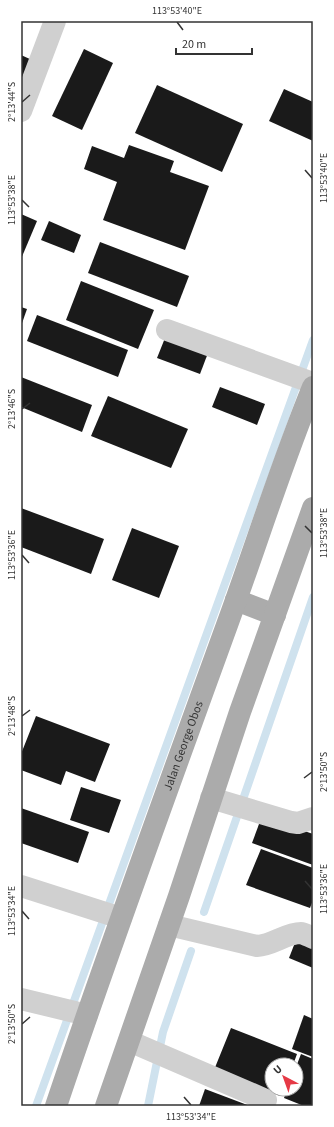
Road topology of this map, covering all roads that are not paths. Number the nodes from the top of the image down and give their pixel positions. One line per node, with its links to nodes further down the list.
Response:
1 (55, 21): 2 (street)
2 (21, 111)
3 (167, 330): 4 (street)
4 (313, 383)
5 (313, 387): 7 (main road, Jalan George Obos)
6 (313, 508): 8 (main road)
7 (236, 600): 8 (main road); 12 (main road, Jalan George Obos)
8 (275, 616): 9 (main road)
9 (212, 798): 10 (street); 13 (main road)
10 (313, 818)
11 (21, 886): 12 (street)
12 (121, 918): 16 (main road, Jalan George Obos)
13 (169, 925): 14 (street); 17 (main road)
14 (313, 938)
15 (21, 999): 16 (street)
16 (87, 1015): 19 (main road, Jalan George Obos)
17 (129, 1041): 18 (street); 20 (main road)
18 (266, 1100)
19 (56, 1106)
20 (106, 1106)

